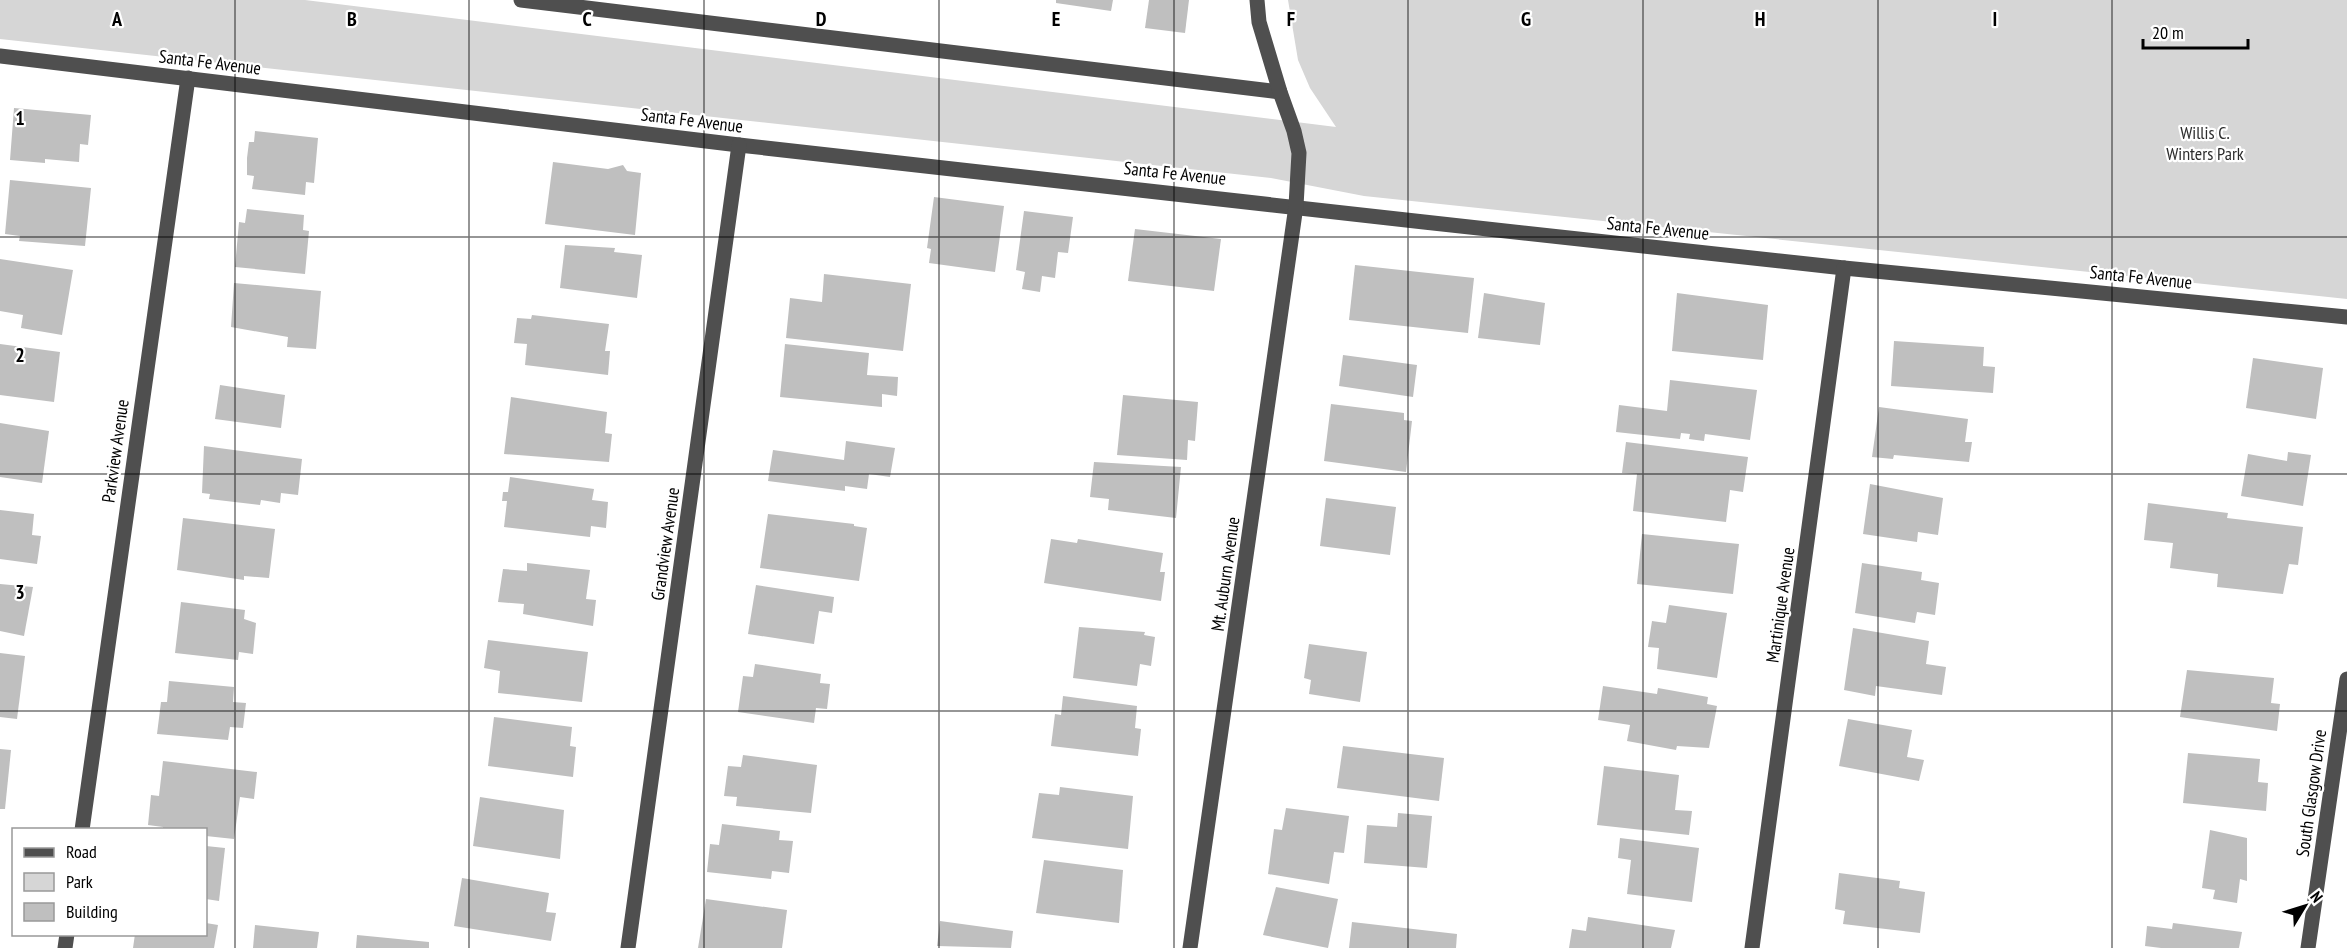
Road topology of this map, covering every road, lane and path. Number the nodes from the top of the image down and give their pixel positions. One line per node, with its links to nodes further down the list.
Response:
1 (521, 0): 5 (street)
2 (1257, 0): 5 (street, Mt. Auburn Avenue)
3 (0, 56): 4 (street, Santa Fe Avenue)
4 (188, 78): 6 (street, Santa Fe Avenue); 11 (street, Parkview Avenue)
5 (1280, 92): 7 (street, Mt. Auburn Avenue)
6 (739, 145): 7 (street, Santa Fe Avenue); 12 (street, Grandview Avenue)
7 (1296, 206): 8 (street, Santa Fe Avenue); 13 (street, Mt. Auburn Avenue)
8 (1844, 268): 9 (street, Santa Fe Avenue); 14 (street, Martinique Avenue)
9 (2347, 317)
10 (2347, 679): 15 (street, South Glasgow Drive)
11 (82, 828)
12 (628, 948)
13 (1190, 948)
14 (1752, 948)
15 (2308, 948)

